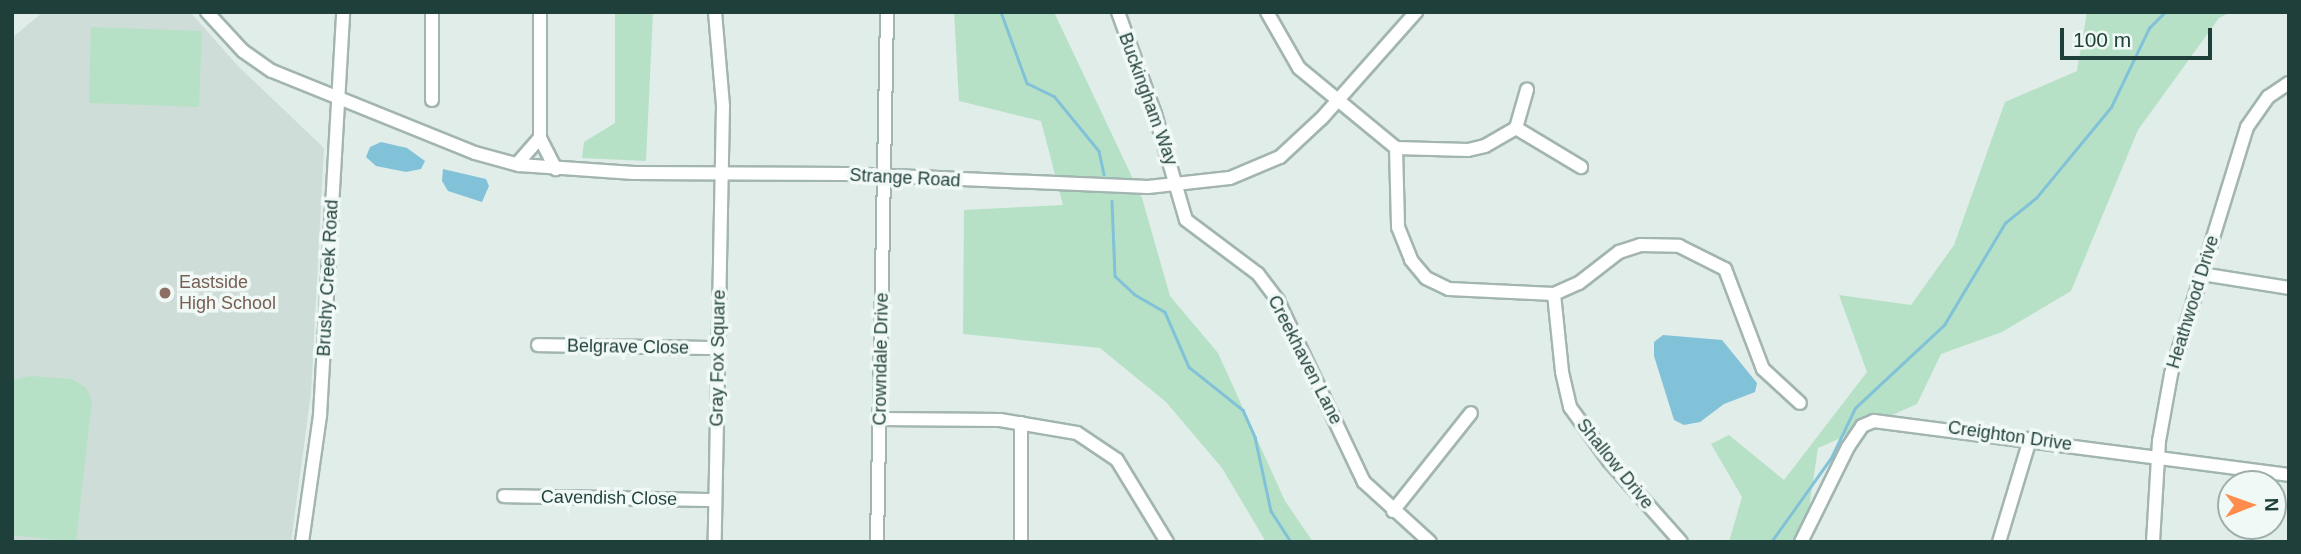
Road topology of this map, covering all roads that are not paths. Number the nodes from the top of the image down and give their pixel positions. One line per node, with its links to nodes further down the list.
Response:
1 (207, 12): 12 (street, Strange Road)
2 (343, 12): 12 (street, Brushy Creek Road)
3 (432, 12): 13 (street)
4 (540, 12): 16 (street)
5 (715, 12): 21 (street, Gray Fox Square)
6 (887, 12): 22 (street, Crowndale Drive)
7 (1118, 12): 23 (street, Buckingham Way)
8 (1267, 12): 14 (street)
9 (1413, 13): 14 (street, Strange Road)
10 (2289, 83): 24 (street, Heathwood Drive)
11 (1527, 90): 15 (street)
12 (338, 100): 18 (street, Strange Road); 39 (street, Brushy Creek Road)
13 (432, 100)
14 (1337, 100): 17 (street); 23 (street, Strange Road)
15 (1516, 128): 17 (street); 19 (street)
16 (540, 138): 18 (street); 20 (street)
17 (1396, 148): 26 (street)
18 (517, 164): 20 (street, Strange Road)
19 (1581, 167)
20 (556, 169): 21 (street, Strange Road)
21 (722, 174): 22 (street, Strange Road); 28 (street, Gray Fox Square)
22 (884, 177): 23 (street, Strange Road); 31 (street, Crowndale Drive)
23 (1178, 186): 38 (street, Creekhaven Lane)
24 (2202, 274): 25 (street); 34 (street, Heathwood Drive)
25 (2289, 288)
26 (1554, 294): 29 (street); 45 (street, Shallow Drive)
27 (538, 345): 28 (street, Belgrave Close)
28 (718, 348): 37 (street, Gray Fox Square)
29 (1800, 403)
30 (1471, 413): 38 (street)
31 (880, 419): 32 (street); 41 (street, Crowndale Drive)
32 (1021, 423): 42 (street); 43 (street)
33 (2030, 439): 34 (street, Creighton Drive); 46 (street, Creighton Drive); 47 (street)
34 (2158, 457): 35 (street, Creighton Drive); 48 (street, Heathwood Drive)
35 (2289, 475)
36 (504, 496): 37 (street, Cavendish Close)
37 (715, 500): 40 (street, Gray Fox Square)
38 (1393, 512): 44 (street, Creekhaven Lane)
39 (302, 542)
40 (715, 542)
41 (877, 542)
42 (1021, 542)
43 (1167, 542)
44 (1430, 542)
45 (1681, 542)
46 (1801, 542)
47 (1999, 542)
48 (2154, 542)

